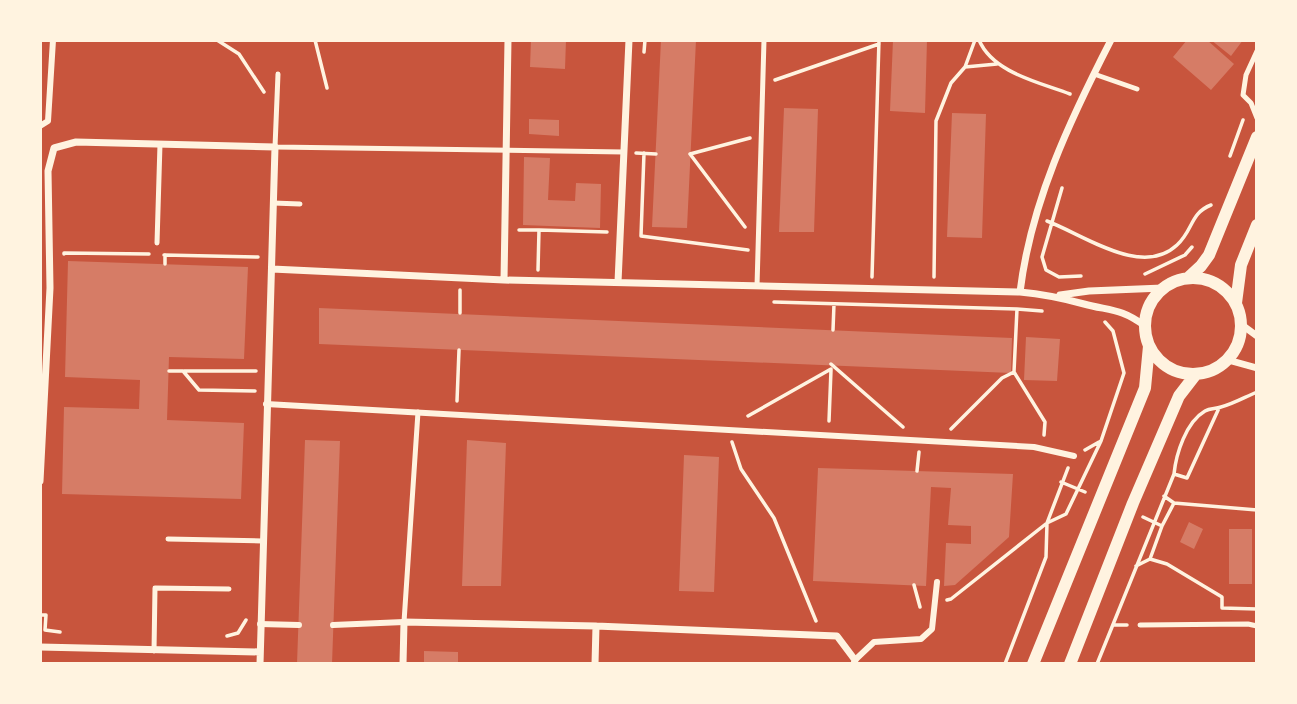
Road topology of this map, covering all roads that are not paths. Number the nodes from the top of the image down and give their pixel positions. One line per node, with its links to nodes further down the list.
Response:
1 (52, 40): 11 (street)
2 (508, 40): 15 (street)
3 (629, 40): 16 (street)
4 (764, 40): 25 (lane)
5 (1111, 40): 8 (street)
6 (1257, 51): 10 (lane)
7 (278, 74): 14 (lane)
8 (1094, 74): 9 (lane); 27 (street)
9 (1137, 89)
10 (1257, 118)
11 (40, 126)
12 (1257, 137): 22 (street)
13 (160, 144): 14 (street); 20 (lane); 40 (street)
14 (275, 147): 15 (lane); 17 (street)
15 (506, 151): 16 (lane); 23 (street)
16 (624, 152): 24 (street)
17 (273, 203): 18 (lane); 21 (street)
18 (300, 204)
19 (1257, 225): 29 (street)
20 (157, 243)
21 (272, 270): 23 (street); 37 (street)
22 (1188, 278): 26 (street); 29 (street)
23 (504, 280): 24 (street)
24 (618, 282): 25 (street)
25 (757, 286): 27 (street)
26 (1163, 288): 28 (street); 31 (street)
27 (1020, 292): 28 (street)
28 (1056, 296): 31 (street)
29 (1236, 303): 30 (street)
30 (1242, 325): 32 (street); 34 (street)
31 (1145, 326): 33 (street)
32 (1257, 336)
33 (1149, 346): 36 (street); 59 (street)
34 (1227, 360): 35 (street); 36 (street)
35 (1257, 368)
36 (1196, 374): 60 (street)
37 (266, 404): 38 (street); 42 (street)
38 (418, 412): 39 (street); 45 (lane)
39 (1074, 456)
40 (40, 481)
41 (168, 539): 42 (lane)
42 (262, 541): 46 (street)
43 (937, 582): 55 (street)
44 (229, 589): 53 (lane)
45 (404, 622): 48 (street); 50 (street); 57 (street)
46 (260, 624): 47 (street); 54 (street)
47 (299, 625)
48 (333, 625)
49 (1140, 625): 51 (lane)
50 (596, 626): 55 (street); 58 (street)
51 (1257, 626)
52 (40, 647): 53 (street)
53 (154, 652): 54 (street)
54 (260, 652): 56 (street)
55 (854, 662)
56 (260, 664)
57 (403, 664)
58 (595, 664)
59 (1033, 664)
60 (1070, 664)

